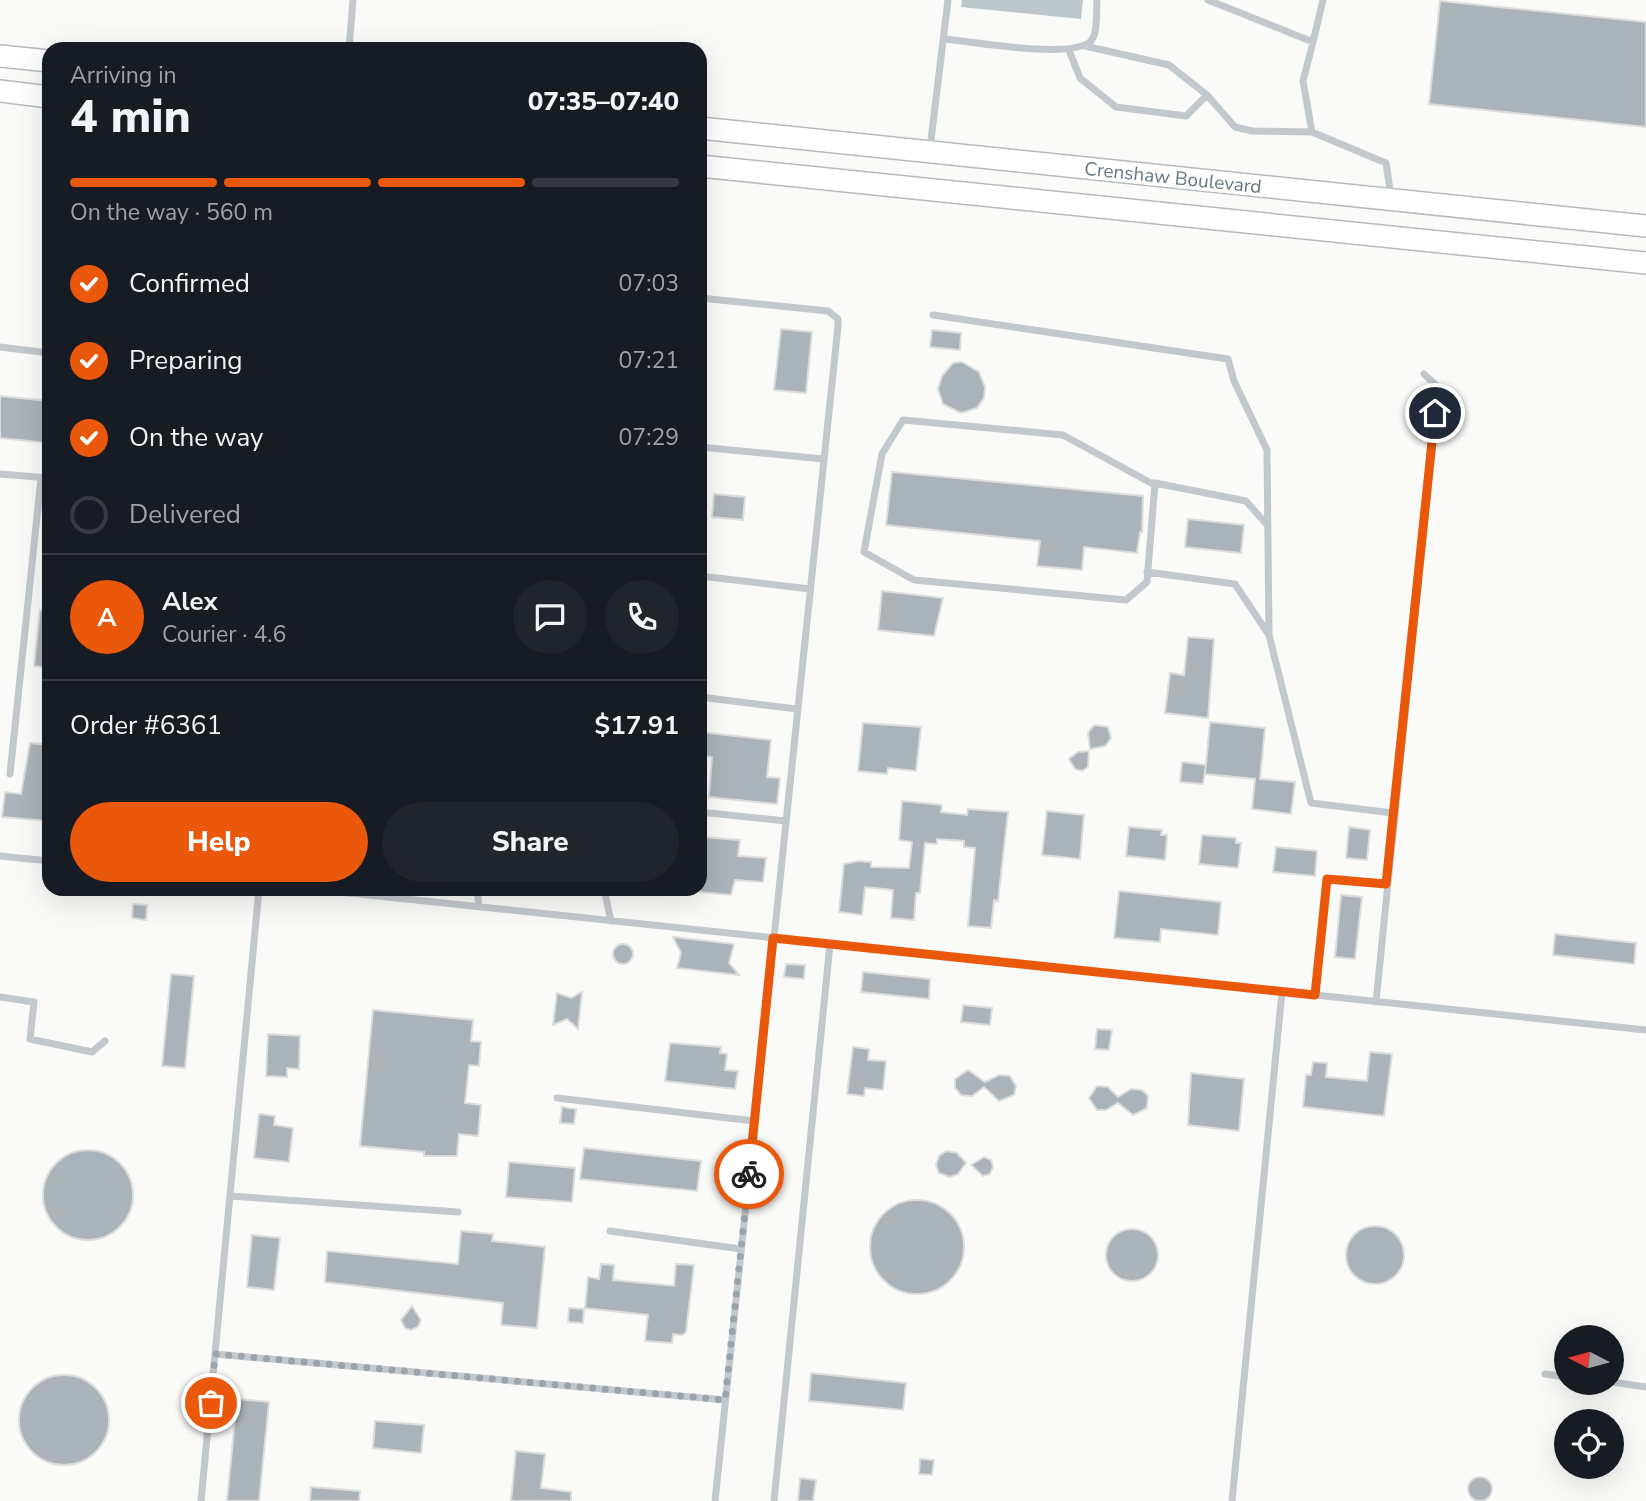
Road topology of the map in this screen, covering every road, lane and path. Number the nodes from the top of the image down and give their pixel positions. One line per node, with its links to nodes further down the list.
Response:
1 (353, 0): 7 (lane)
2 (948, 0): 6 (lane)
3 (1097, 0): 9 (lane)
4 (1208, 0): 8 (lane)
5 (1322, 0): 8 (lane)
6 (944, 39): 10 (lane); 18 (lane)
7 (350, 42)
8 (1313, 42): 17 (lane)
9 (1085, 47): 10 (lane); 14 (lane)
10 (1069, 50): 14 (lane)
11 (0, 55): 12 (main road)
12 (42, 60)
13 (0, 91): 15 (main road)
14 (1207, 95): 17 (lane)
15 (42, 96)
16 (707, 129): 18 (main road, Crenshaw Boulevard)
17 (1312, 132): 20 (lane)
18 (929, 152): 20 (main road, Crenshaw Boulevard)
19 (707, 167): 22 (main road, Crenshaw Boulevard)
20 (1392, 200): 21 (main road, Crenshaw Boulevard)
21 (1646, 226)
22 (1646, 263)
23 (707, 299): 29 (lane)
24 (933, 315): 34 (lane)
25 (0, 347): 26 (lane)
26 (42, 352)
27 (1423, 374): 43 (lane)
28 (707, 448): 29 (lane)
29 (824, 459): 37 (lane)
30 (0, 474): 31 (lane)
31 (42, 478)
32 (1155, 483): 34 (lane); 35 (lane); 35 (lane)
33 (42, 503): 41 (lane)
34 (1268, 526): 38 (lane)
35 (1147, 572): 38 (lane)
36 (707, 577): 37 (lane)
37 (810, 589): 40 (lane)
38 (1269, 635): 43 (lane)
39 (707, 698): 40 (lane)
40 (797, 709): 44 (lane)
41 (10, 774)
42 (707, 813): 44 (lane)
43 (1394, 813): 47 (lane)
44 (786, 821): 54 (lane)
45 (0, 856): 46 (lane)
46 (42, 860)
47 (1386, 884): 57 (lane); 59 (lane)
48 (258, 896): 64 (lane)
49 (376, 896): 52 (lane)
50 (478, 896): 52 (lane)
51 (606, 896): 53 (lane)
52 (479, 907): 53 (lane)
53 (611, 921): 54 (lane)
54 (773, 938): 55 (lane); 63 (lane)
55 (830, 944): 56 (lane); 76 (lane)
56 (1282, 992): 57 (lane); 77 (lane)
57 (1315, 995): 59 (lane)
58 (0, 997): 61 (lane)
59 (1376, 1002): 60 (lane)
60 (1646, 1030)
61 (105, 1041)
62 (557, 1098): 63 (lane)
63 (754, 1121): 67 (lane)
64 (230, 1196): 65 (lane); 68 (lane)
65 (458, 1212)
66 (610, 1231): 67 (lane)
67 (741, 1249): 73 (lane)
68 (215, 1354): 73 (lane); 74 (lane)
69 (1545, 1374): 70 (lane)
70 (1554, 1375)
71 (1624, 1384): 72 (lane)
72 (1646, 1387)
73 (725, 1400): 75 (lane)
74 (201, 1501)
75 (715, 1501)
76 (774, 1501)
77 (1232, 1501)

